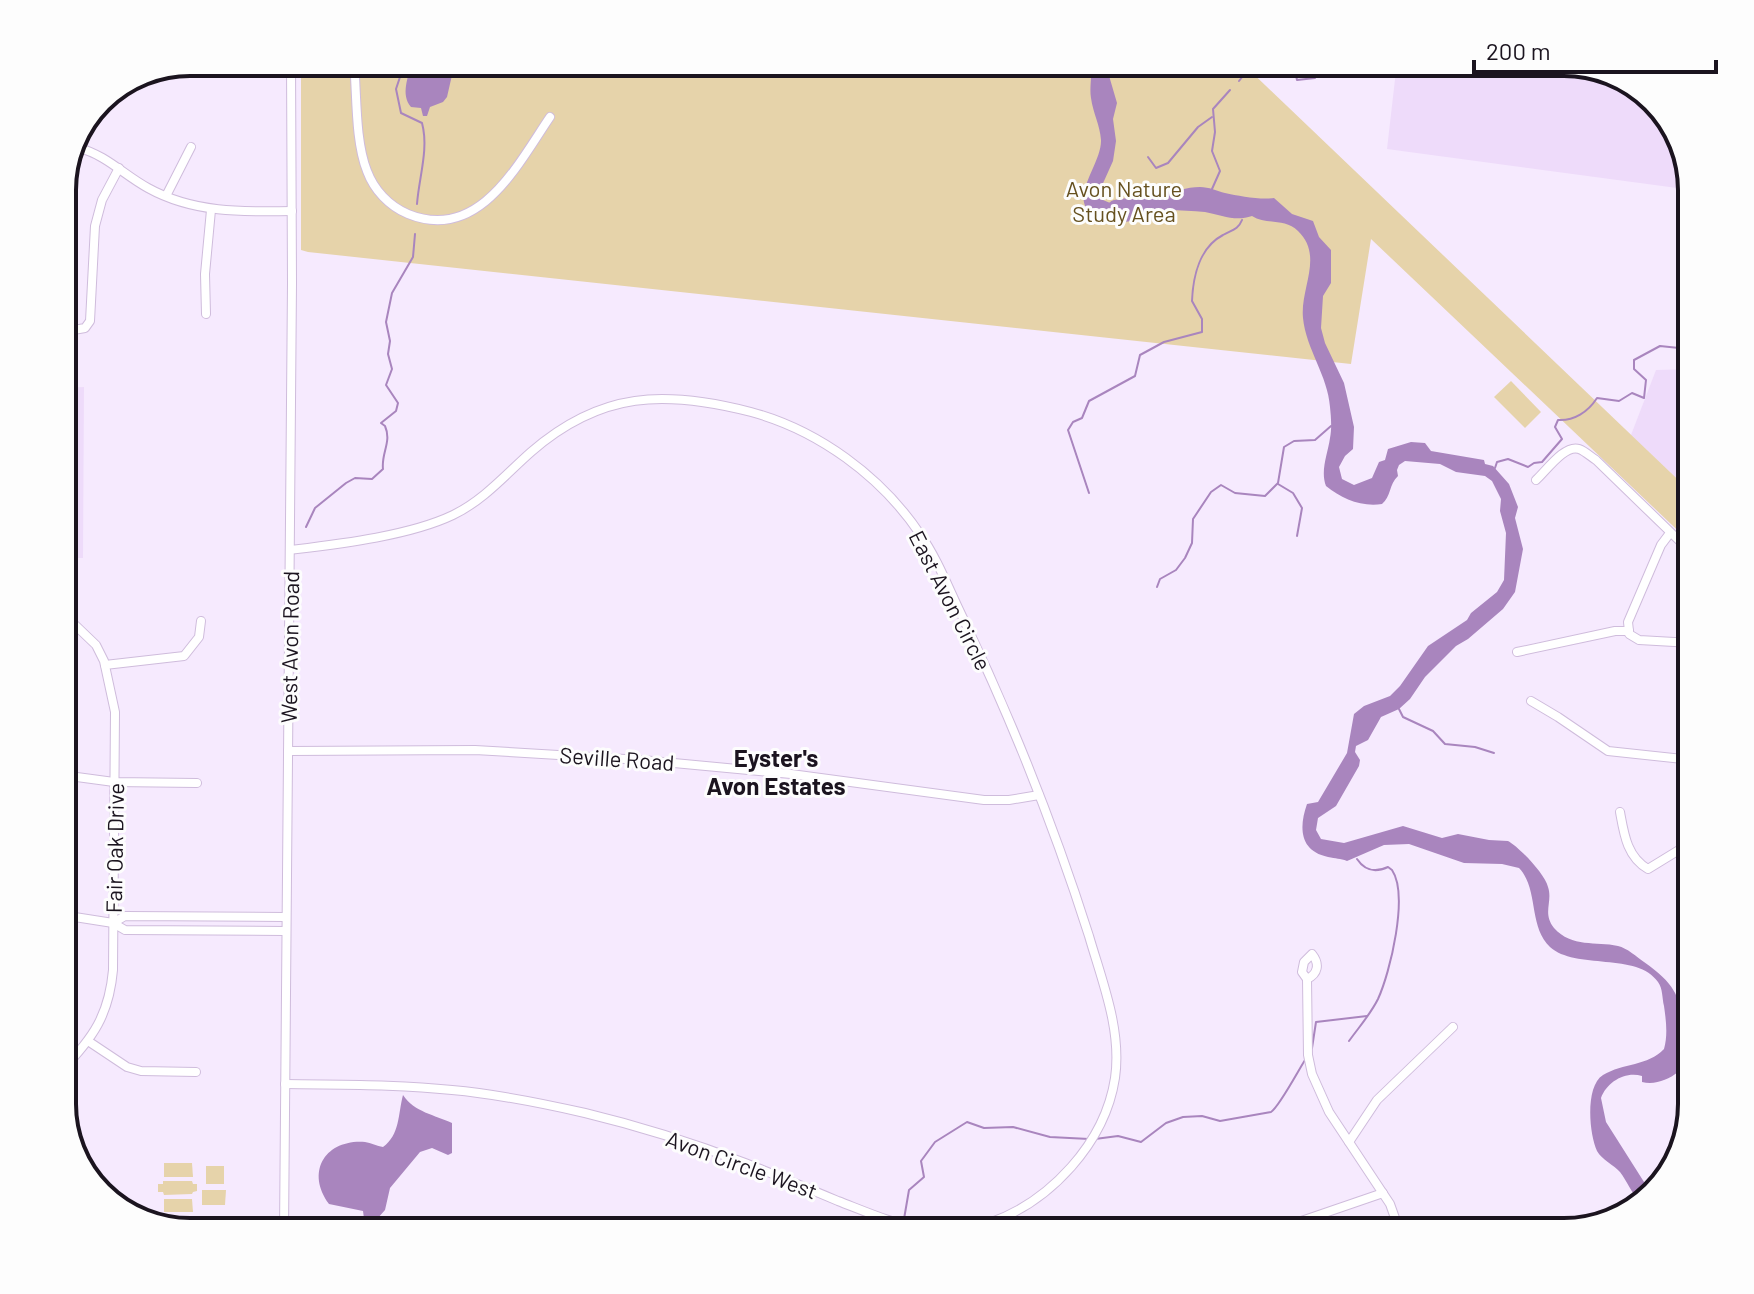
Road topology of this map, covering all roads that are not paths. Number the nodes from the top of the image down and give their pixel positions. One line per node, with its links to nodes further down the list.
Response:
1 (291, 76): 9 (street, West Avon Road)
2 (356, 76): 3 (street)
3 (550, 117)
4 (191, 147): 7 (street)
5 (84, 150): 6 (street)
6 (119, 168): 7 (street); 11 (street)
7 (166, 196): 8 (street)
8 (211, 210): 9 (street); 10 (street)
9 (292, 211): 15 (street, West Avon Road)
10 (206, 314)
11 (76, 330)
12 (1536, 480): 13 (street)
13 (1670, 533): 14 (street); 18 (street)
14 (1678, 540)
15 (290, 550): 23 (street, West Avon Road); 28 (street, East Avon Circle)
16 (201, 621): 21 (street)
17 (76, 626): 21 (street, Fair Oak Drive)
18 (1629, 631): 19 (street); 20 (street)
19 (1678, 642)
20 (1517, 652)
21 (105, 665): 26 (street, Fair Oak Drive)
22 (1531, 701): 24 (street)
23 (288, 751): 28 (street, Seville Road); 31 (street, West Avon Road)
24 (1678, 758)
25 (76, 777): 26 (street)
26 (114, 782): 27 (street); 33 (street, Fair Oak Drive)
27 (197, 783)
28 (1039, 795): 45 (street, Avon Circle West)
29 (1620, 812): 30 (street)
30 (1678, 851)
31 (285, 917): 33 (street); 34 (street, West Avon Road)
32 (76, 919): 33 (street)
33 (113, 923): 34 (street); 37 (street, Fair Oak Drive)
34 (285, 931): 40 (street, West Avon Road)
35 (1307, 979): 41 (street)
36 (1453, 1027): 41 (street)
37 (88, 1041): 38 (street, Fair Oak Drive); 39 (street)
38 (76, 1054)
39 (196, 1072)
40 (285, 1084): 43 (street, West Avon Road); 44 (street, Avon Circle West)
41 (1349, 1142): 42 (street)
42 (1383, 1193): 46 (street); 47 (street)
43 (284, 1218)
44 (880, 1218)
45 (999, 1218)
46 (1310, 1218)
47 (1394, 1218)

